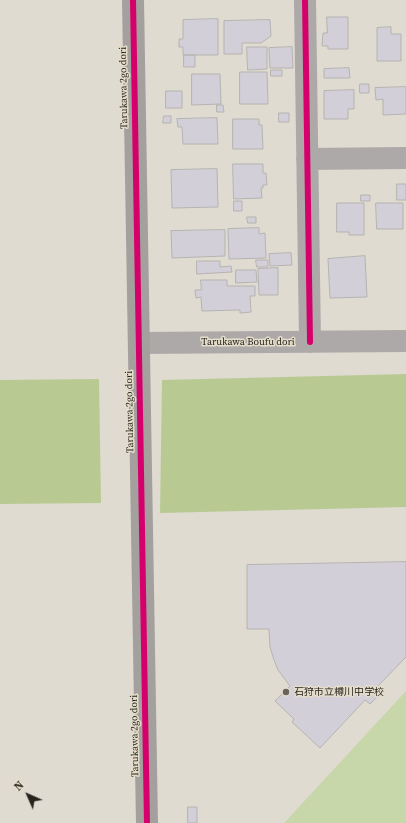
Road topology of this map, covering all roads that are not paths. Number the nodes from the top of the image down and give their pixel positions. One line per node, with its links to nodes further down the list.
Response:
1 (133, 0): 7 (street, Tarukawa 2go dori)
2 (305, 0): 3 (street)
3 (307, 158): 4 (street); 6 (street)
4 (406, 158)
5 (406, 341): 6 (street, Tarukawa Boufu dori)
6 (310, 342): 7 (street, Tarukawa Boufu dori)
7 (139, 343): 8 (street, Tarukawa 2go dori)
8 (147, 823)

